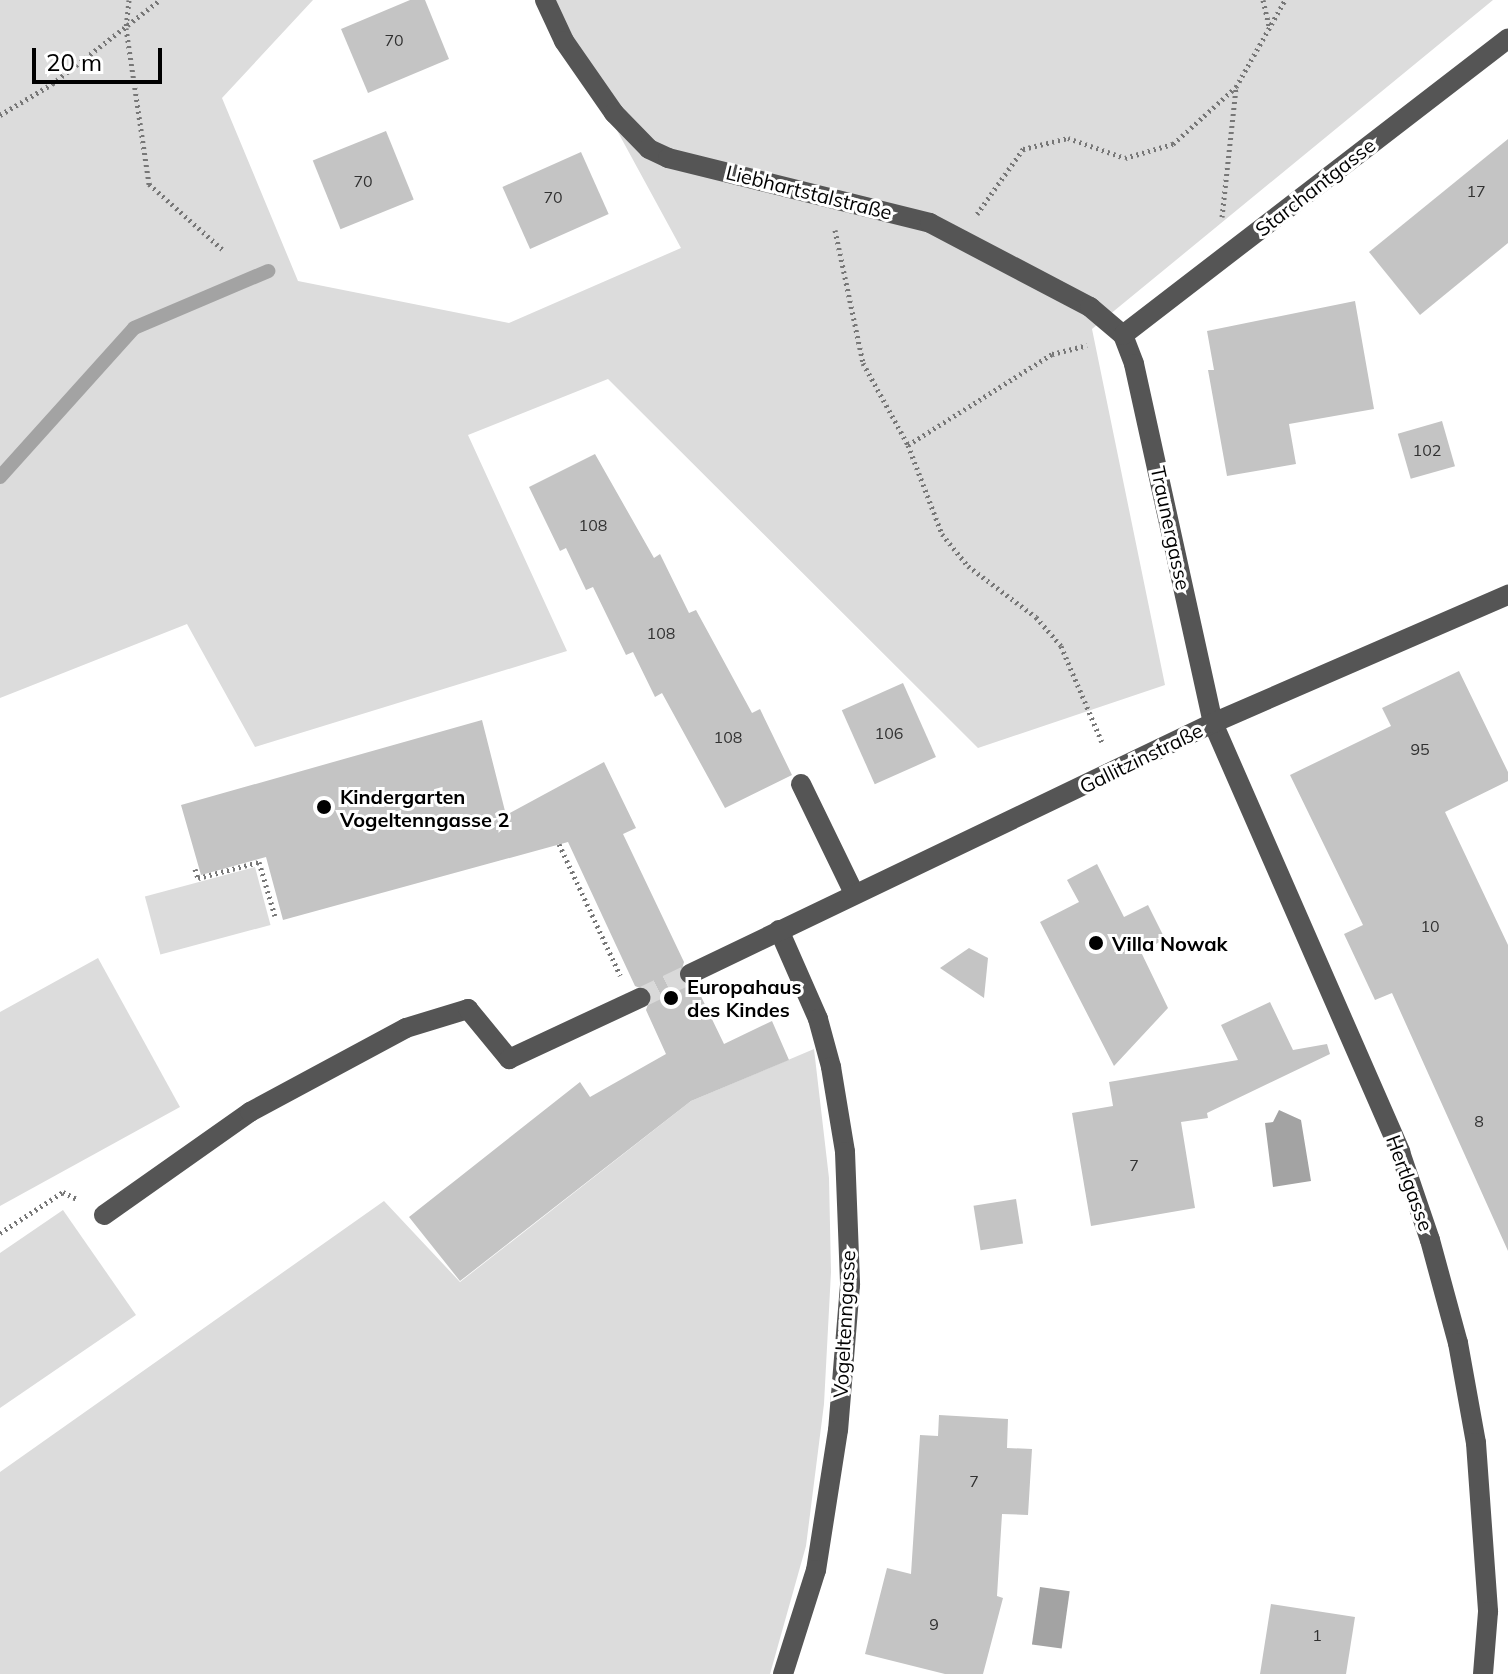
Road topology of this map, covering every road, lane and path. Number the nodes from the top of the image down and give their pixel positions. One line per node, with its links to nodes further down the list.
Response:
1 (129, 0): 7 (path)
2 (160, 0): 7 (path)
3 (545, 0): 11 (street, Liebhartstalstraße)
4 (1263, 0): 6 (path)
5 (1285, 0): 6 (path)
6 (1270, 27): 9 (path)
7 (126, 28): 10 (path); 13 (path)
8 (1508, 38): 14 (street, Starchantgasse)
9 (1236, 87): 12 (path); 14 (path)
10 (0, 115)
11 (841, 197): 12 (street, Liebhartstalstraße); 16 (path)
12 (961, 237): 15 (street, Liebhartstalstraße)
13 (222, 249)
14 (1219, 262): 15 (street, Starchantgasse)
15 (1123, 335): 16 (path); 18 (street, Traunergasse)
16 (908, 445): 19 (path)
17 (1508, 595): 18 (street, Gallitzinstraße)
18 (1213, 723): 19 (street, Gallitzinstraße); 31 (street, Hertlgasse)
19 (1115, 773): 23 (street, Gallitzinstraße)
20 (801, 784): 23 (street)
21 (559, 844): 27 (path)
22 (195, 869): 24 (path)
23 (854, 893): 25 (street, Gallitzinstraße)
24 (275, 916)
25 (779, 930): 26 (street, Gallitzinstraße); 30 (street, Vogeltenngasse)
26 (690, 974)
27 (636, 1000): 28 (street)
28 (104, 1215): 29 (path)
29 (0, 1233)
30 (783, 1674)
31 (1483, 1674)

